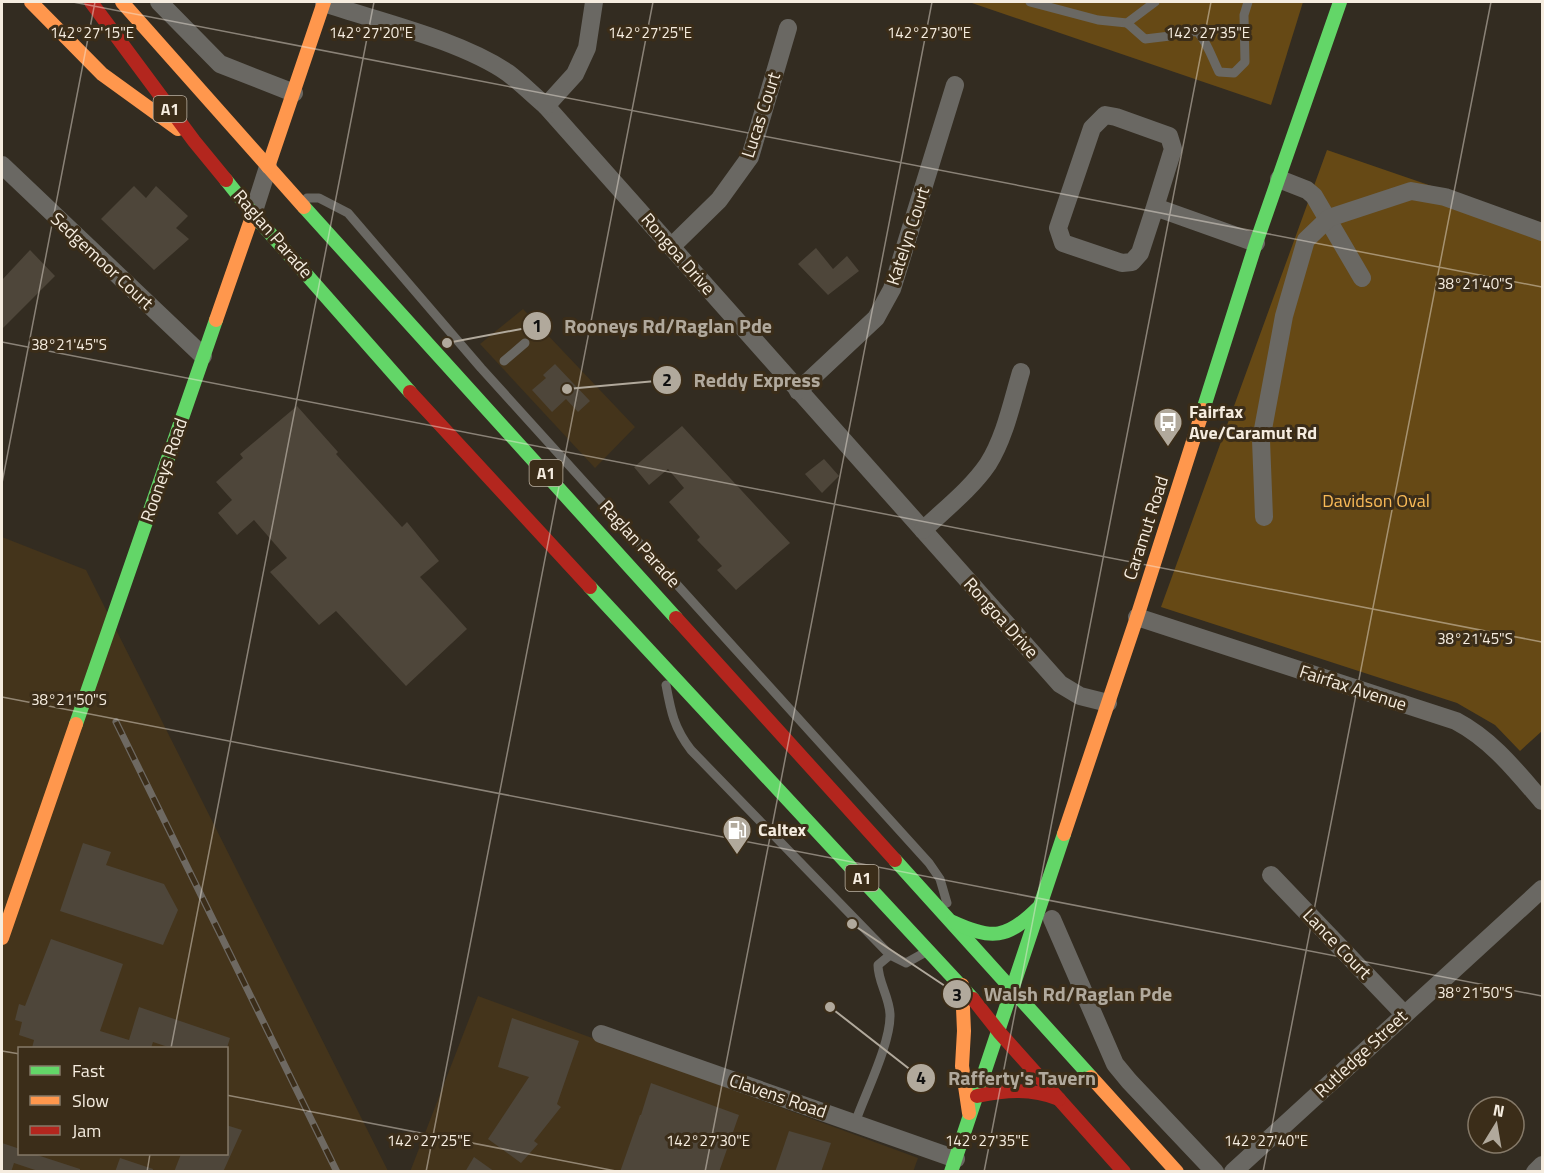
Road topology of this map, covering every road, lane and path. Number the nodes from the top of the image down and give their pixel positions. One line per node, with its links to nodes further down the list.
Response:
1 (31, 2): 16 (main road)
2 (91, 2): 16 (main road, Raglan Parade / A1)
3 (122, 2): 18 (main road, Raglan Parade / A1)
4 (159, 2): 14 (street)
5 (324, 2): 14 (main road, Rooneys Road); 15 (street, Rongoa Drive)
6 (594, 2): 15 (street)
7 (1030, 2): 11 (lane)
8 (1155, 2): 11 (lane)
9 (1248, 2): 11 (lane)
10 (1340, 2): 19 (main road, Caramut Road)
11 (1127, 23)
12 (788, 28): 26 (street, Lucas Court)
13 (955, 85): 32 (street, Katelyn Court)
14 (294, 93): 18 (main road, Rooneys Road)
15 (546, 106): 26 (street, Rongoa Drive)
16 (194, 141): 22 (main road, Raglan Parade / A1)
17 (2, 165): 29 (street, Sedgemoor Court)
18 (268, 167): 20 (main road, Raglan Parade / A1); 22 (street, Rooneys Road)
19 (1278, 179): 23 (street); 25 (main road, Caramut Road)
20 (299, 199): 43 (main road, Raglan Parade / A1); 43 (lane, Raglan Parade)
21 (1155, 207): 21 (street); 25 (street)
22 (253, 213): 29 (main road, Rooneys Road); 36 (main road, Raglan Parade / A1)
23 (1329, 218): 24 (street); 27 (street); 33 (street)
24 (1542, 232)
25 (1256, 243): 35 (main road, Caramut Road)
26 (672, 246): 32 (street, Rongoa Drive)
27 (1362, 278)
28 (525, 343): 30 (lane)
29 (203, 356): 44 (main road, Rooneys Road)
30 (504, 361)
31 (1021, 372): 34 (street)
32 (798, 391): 34 (street, Rongoa Drive)
33 (1264, 517)
34 (923, 530): 37 (street, Rongoa Drive)
35 (1137, 617): 37 (main road, Caramut Road); 38 (street, Fairfax Avenue)
36 (663, 667): 45 (main road, Raglan Parade / A1); 46 (lane)
37 (1108, 703): 41 (main road, Caramut Road)
38 (1542, 801)
39 (1271, 875): 49 (street, Lance Court)
40 (1542, 889): 49 (street, Rutledge Street)
41 (1042, 904): 43 (main road); 48 (main road, Caramut Road)
42 (1052, 919): 52 (street)
43 (951, 921): 48 (main road, Raglan Parade / A1)
44 (2, 938)
45 (929, 951): 46 (lane); 47 (main road, Raglan Parade / A1)
46 (890, 955): 58 (lane)
47 (962, 985): 50 (main road, Raglan Parade / A1); 57 (main road)
48 (1014, 990): 50 (main road, Caramut Road); 53 (main road, Raglan Parade / A1)
49 (1404, 1014): 66 (street, Rutledge Street)
50 (999, 1032): 54 (main road, Caramut Road); 55 (main road, Raglan Parade / A1)
51 (601, 1034): 58 (street, Clavens Road)
52 (1115, 1064): 53 (street); 65 (street)
53 (1097, 1082): 56 (main road); 64 (main road, Raglan Parade / A1)
54 (977, 1096): 55 (main road); 57 (main road, Caramut Road)
55 (1059, 1099): 56 (main road, Raglan Parade / A1)
56 (1076, 1103): 59 (main road, Raglan Parade / A1)
57 (969, 1119): 60 (main road, Caramut Road)
58 (855, 1123): 60 (street, Clavens Road)
59 (1106, 1151): 62 (street); 63 (main road, Raglan Parade / A1)
60 (954, 1165)
61 (1542, 1165): 67 (street)
62 (1108, 1172)
63 (1124, 1172)
64 (1177, 1172)
65 (1215, 1172)
66 (1233, 1172)
67 (1535, 1172)

